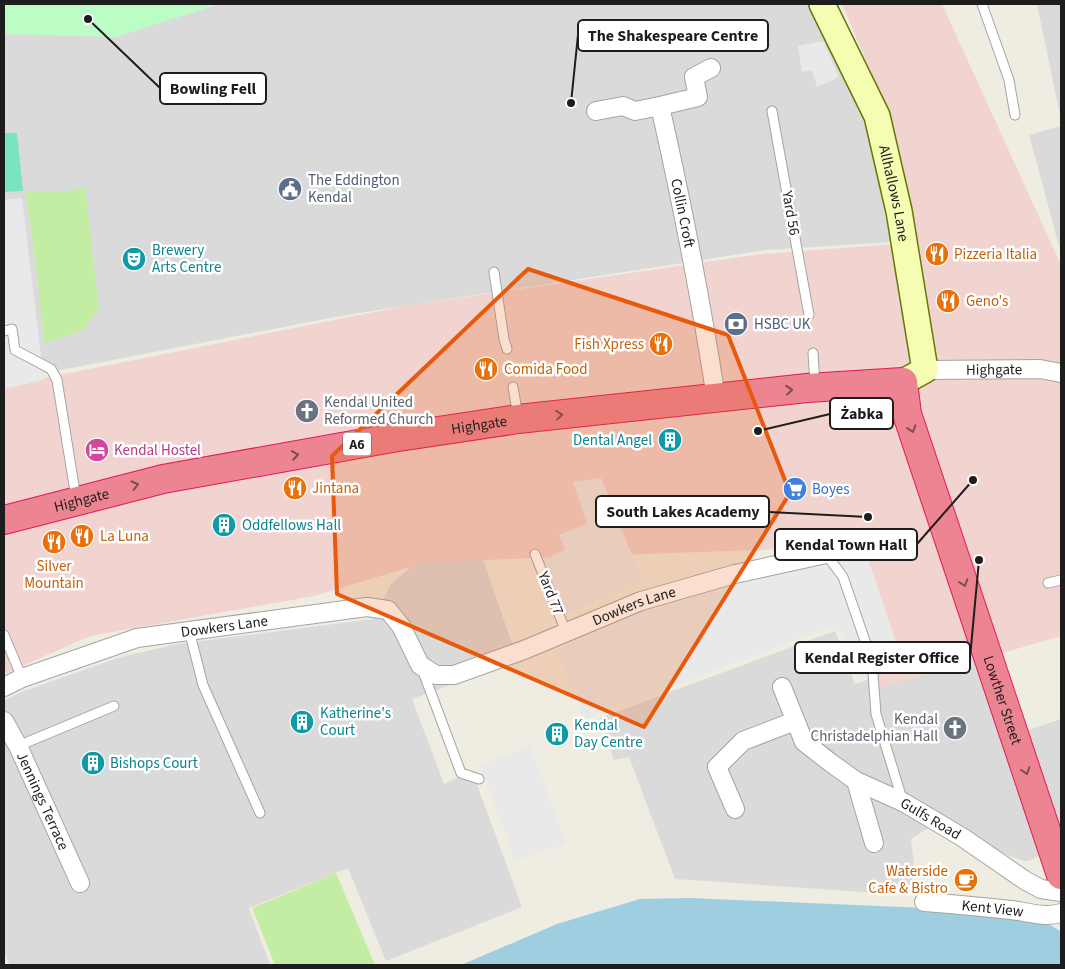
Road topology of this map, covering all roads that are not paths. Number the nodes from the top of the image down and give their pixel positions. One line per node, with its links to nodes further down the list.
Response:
1 (822, 4): 14 (street, Allhallows Lane)
2 (982, 4): 7 (lane)
3 (711, 68): 4 (street)
4 (660, 106): 6 (street); 17 (street, Collin Croft)
5 (772, 110): 9 (lane, Yard 56)
6 (596, 111)
7 (1015, 115)
8 (494, 272): 11 (lane)
9 (808, 315)
10 (4, 330): 19 (lane)
11 (507, 349)
12 (813, 353): 16 (lane)
13 (1061, 373): 14 (street, Highgate)
14 (914, 376): 16 (highway, Highgate / A6); 42 (highway, Lowther Street, one-way to 42)
15 (513, 387): 18 (lane)
16 (816, 388): 17 (highway, Highgate / A6, one-way to 16)
17 (716, 398): 18 (highway, Highgate / A6, one-way to 17)
18 (518, 419): 19 (highway, Highgate / A6, one-way to 18)
19 (77, 500): 20 (highway, Highgate / A6)
20 (4, 520)
21 (535, 554): 26 (lane, Yard 77)
22 (826, 554): 26 (street, Dowkers Lane); 38 (lane)
23 (1061, 580): 24 (lane)
24 (1048, 584)
25 (189, 630): 28 (street, Dowkers Lane); 29 (street, Dowkers Lane); 40 (lane)
26 (566, 632): 28 (street, Dowkers Lane)
27 (4, 635): 29 (lane)
28 (420, 665): 36 (lane, Dowkers Lane)
29 (22, 678): 30 (street, Dowkers Lane)
30 (4, 687)
31 (782, 687): 34 (street, Gulfs Road)
32 (114, 706): 35 (lane)
33 (4, 721): 35 (street, Jennings Terrace)
34 (795, 721): 37 (street, Gulfs Road); 39 (street)
35 (18, 746): 44 (street, Jennings Terrace)
36 (479, 779)
37 (856, 781): 38 (street, Gulfs Road); 41 (street)
38 (904, 802): 43 (street, Gulfs Road)
39 (735, 809)
40 (260, 813)
41 (874, 844)
42 (1059, 868): 43 (street)
43 (1026, 881): 45 (street, Gulfs Road)
44 (80, 883)
45 (1061, 892)
46 (924, 902): 47 (street, Kent View)
47 (1061, 913)

